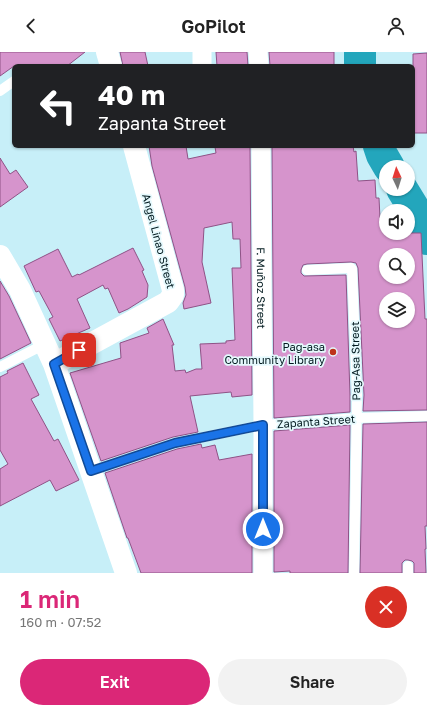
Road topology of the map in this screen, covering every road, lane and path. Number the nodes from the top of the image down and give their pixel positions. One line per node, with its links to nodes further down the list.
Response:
1 (107, 52): 4 (street)
2 (202, 52): 5 (street)
3 (258, 52): 6 (street)
4 (110, 64)
5 (202, 64)
6 (259, 64)
7 (12, 82): 8 (lane)
8 (0, 91)
9 (135, 148): 14 (street, Angel Linao Street)
10 (261, 148): 18 (street, F. Muñoz Street)
11 (0, 256): 13 (street)
12 (307, 270): 17 (lane, Pag-Asa Street)
13 (45, 344): 14 (street); 15 (lane)
14 (54, 364): 19 (street)
15 (0, 367)
16 (427, 416): 17 (lane, Zapanta Street)
17 (356, 418): 18 (lane, Zapanta Street); 22 (lane, Pag-Asa Street)
18 (263, 425): 19 (lane, Zapanta Street); 21 (street, F. Muñoz Street)
19 (91, 471): 20 (street)
20 (126, 573)
21 (263, 573)
22 (354, 573)

